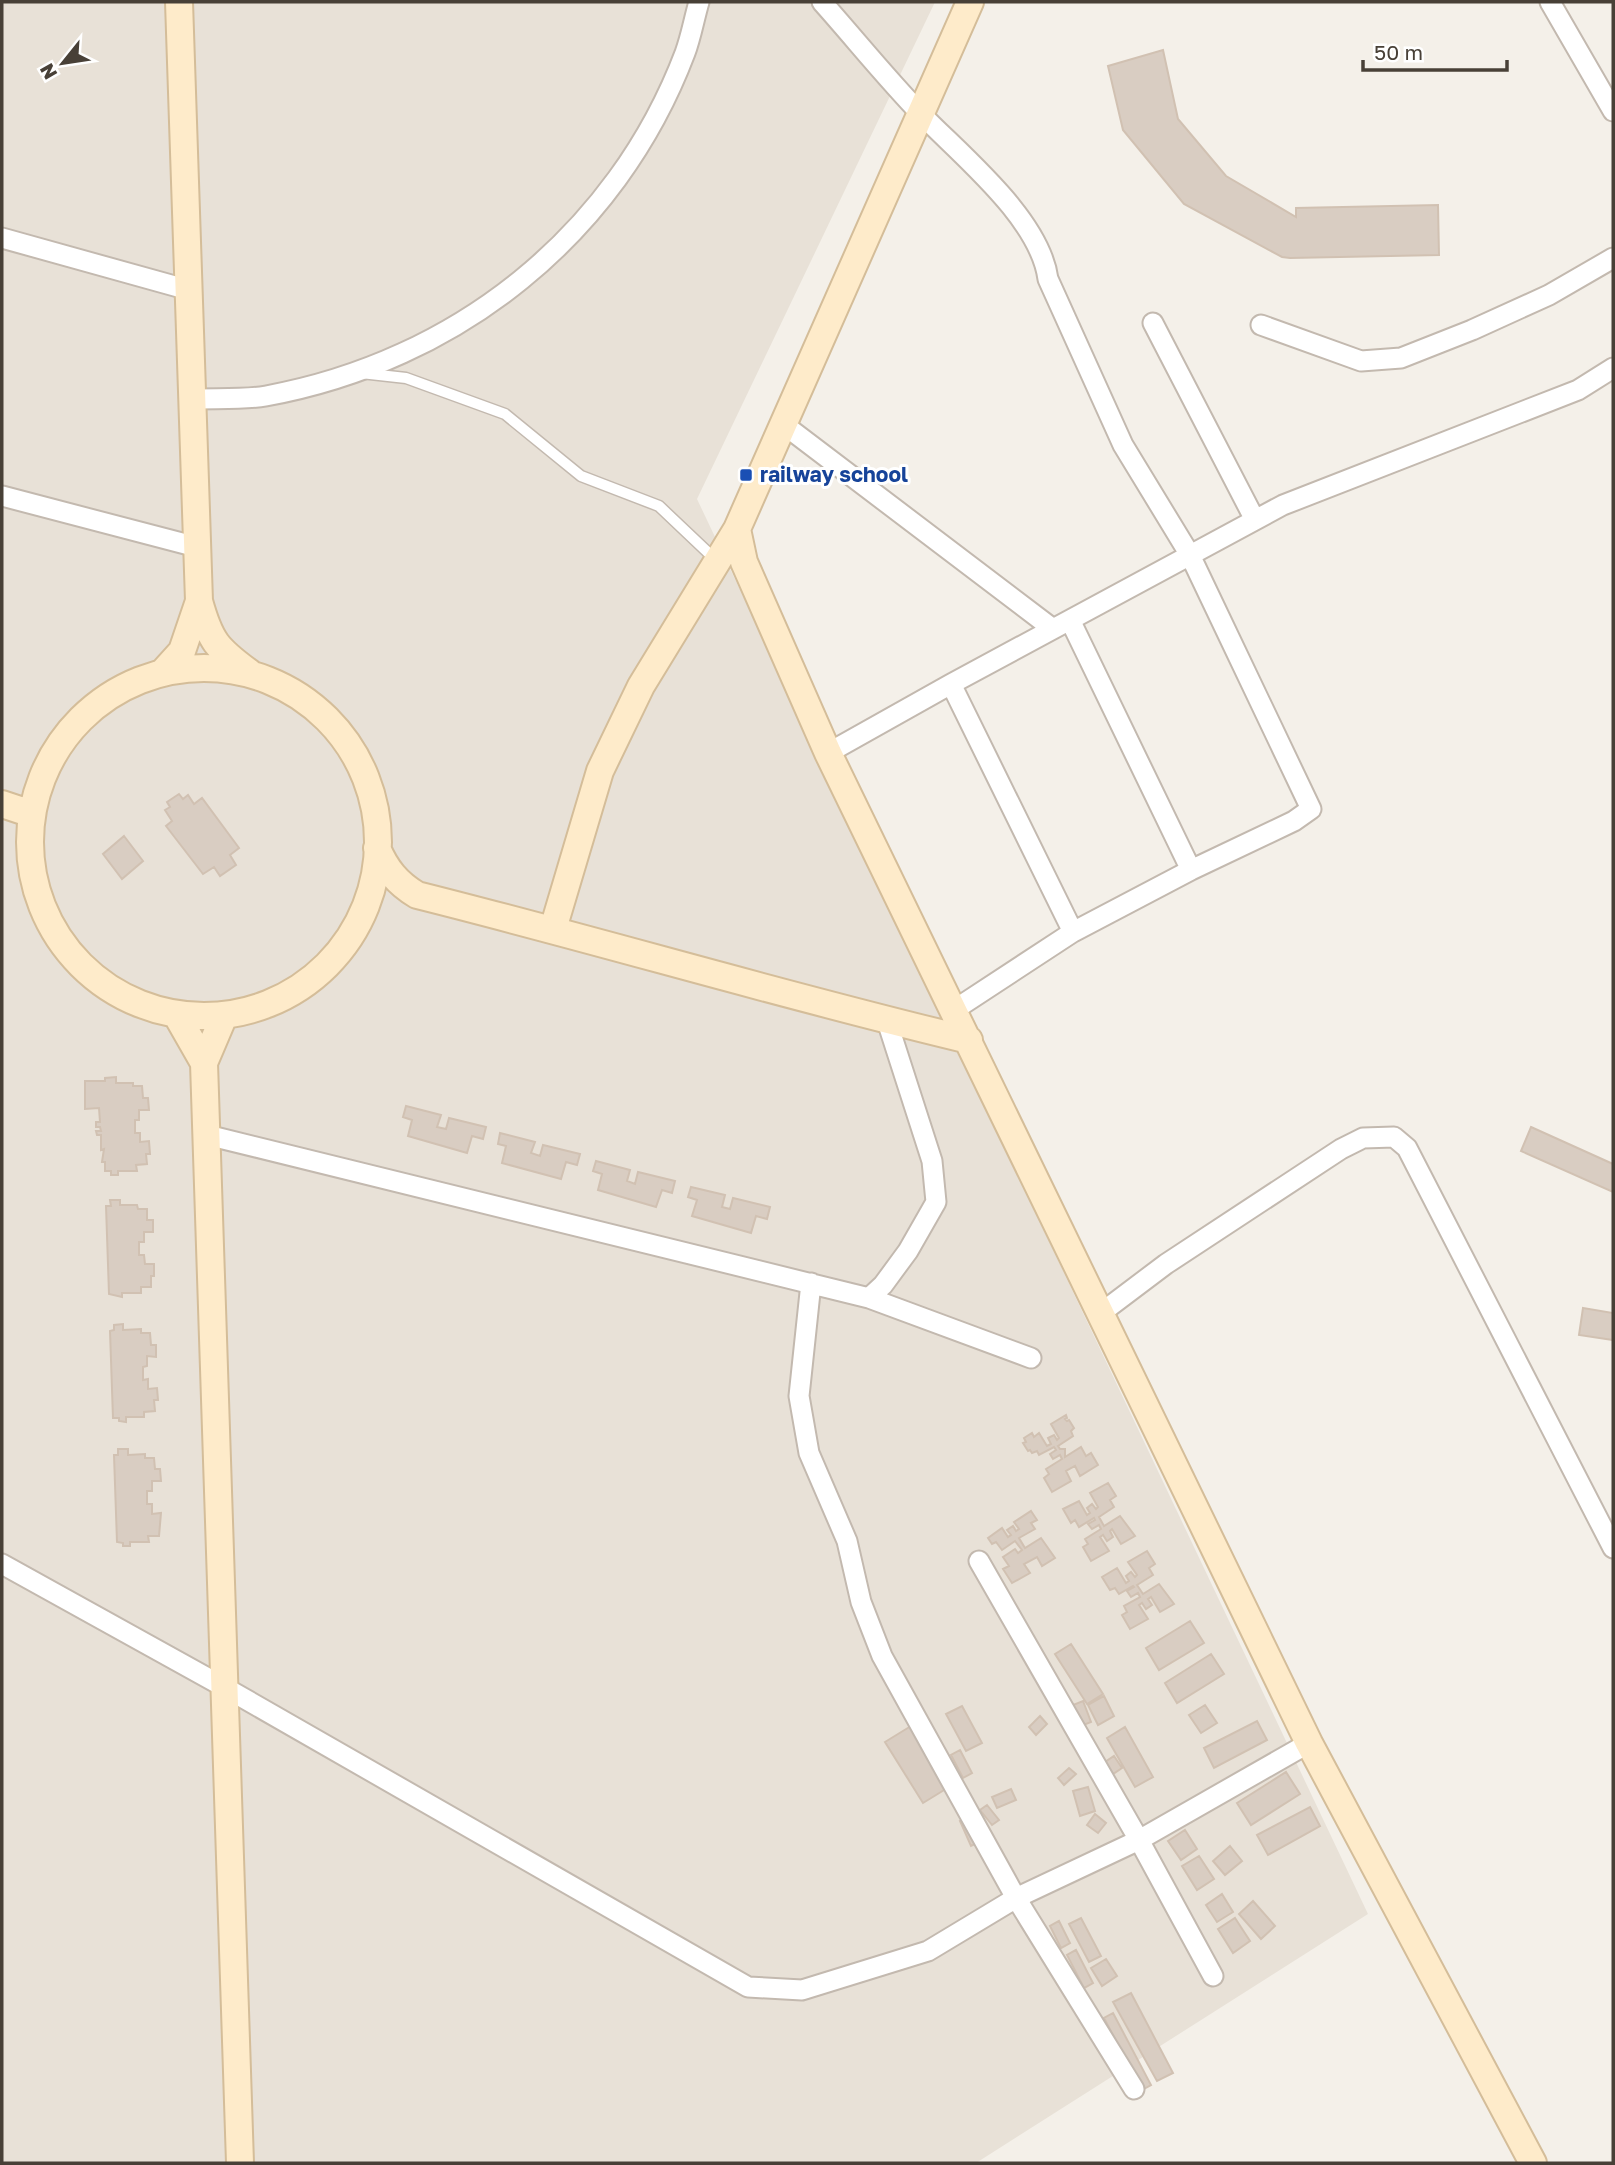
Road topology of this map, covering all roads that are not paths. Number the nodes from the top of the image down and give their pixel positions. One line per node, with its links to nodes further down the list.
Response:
1 (179, 2): 10 (street)
2 (699, 2): 14 (street)
3 (822, 2): 7 (street)
4 (970, 2): 7 (street)
5 (1550, 2): 6 (street)
6 (1612, 108)
7 (920, 113): 16 (street); 21 (street)
8 (2, 238): 10 (street)
9 (1613, 258): 12 (street)
10 (188, 290): 15 (street)
11 (1153, 324): 18 (street)
12 (1262, 325)
13 (1613, 368): 18 (street)
14 (356, 372): 15 (street); 22 (lane)
15 (192, 399): 20 (street)
16 (783, 424): 19 (street); 24 (street)
17 (2, 496): 20 (street)
18 (1255, 520): 21 (street)
19 (737, 529): 22 (street); 28 (street)
20 (197, 547): 23 (street)
21 (1190, 555): 24 (street); 32 (street)
22 (717, 561): 35 (street)
23 (199, 601): 25 (street); 26 (street)
24 (1062, 624): 27 (street); 32 (street)
25 (163, 673): 26 (street); 30 (street)
26 (253, 675): 31 (street)
27 (951, 684): 28 (street); 36 (street)
28 (828, 753): 37 (street)
29 (2, 804): 30 (street)
30 (32, 814): 38 (street)
31 (377, 848): 33 (street); 34 (street)
32 (1191, 870): 36 (street)
33 (417, 895): 34 (street); 35 (street)
34 (361, 917): 39 (street)
35 (553, 929): 40 (street)
36 (1073, 932): 37 (street)
37 (954, 1010): 41 (street)
38 (176, 1014): 39 (street); 42 (street)
39 (224, 1016): 42 (street)
40 (887, 1021): 41 (street); 45 (street)
41 (969, 1040): 46 (street)
42 (204, 1063): 43 (street)
43 (206, 1135): 44 (street); 51 (street)
44 (811, 1283): 45 (street); 54 (street)
45 (869, 1298): 47 (street)
46 (1101, 1313): 48 (street); 52 (street)
47 (1031, 1358)
48 (1613, 1548)
49 (979, 1561): 53 (street)
50 (2, 1564): 51 (street)
51 (224, 1687): 54 (street); 57 (street)
52 (1309, 1743): 53 (street); 58 (street)
53 (1139, 1840): 54 (street); 55 (street)
54 (1016, 1898): 56 (street)
55 (1213, 1976)
56 (1134, 2090)
57 (240, 2163)
58 (1533, 2163)

